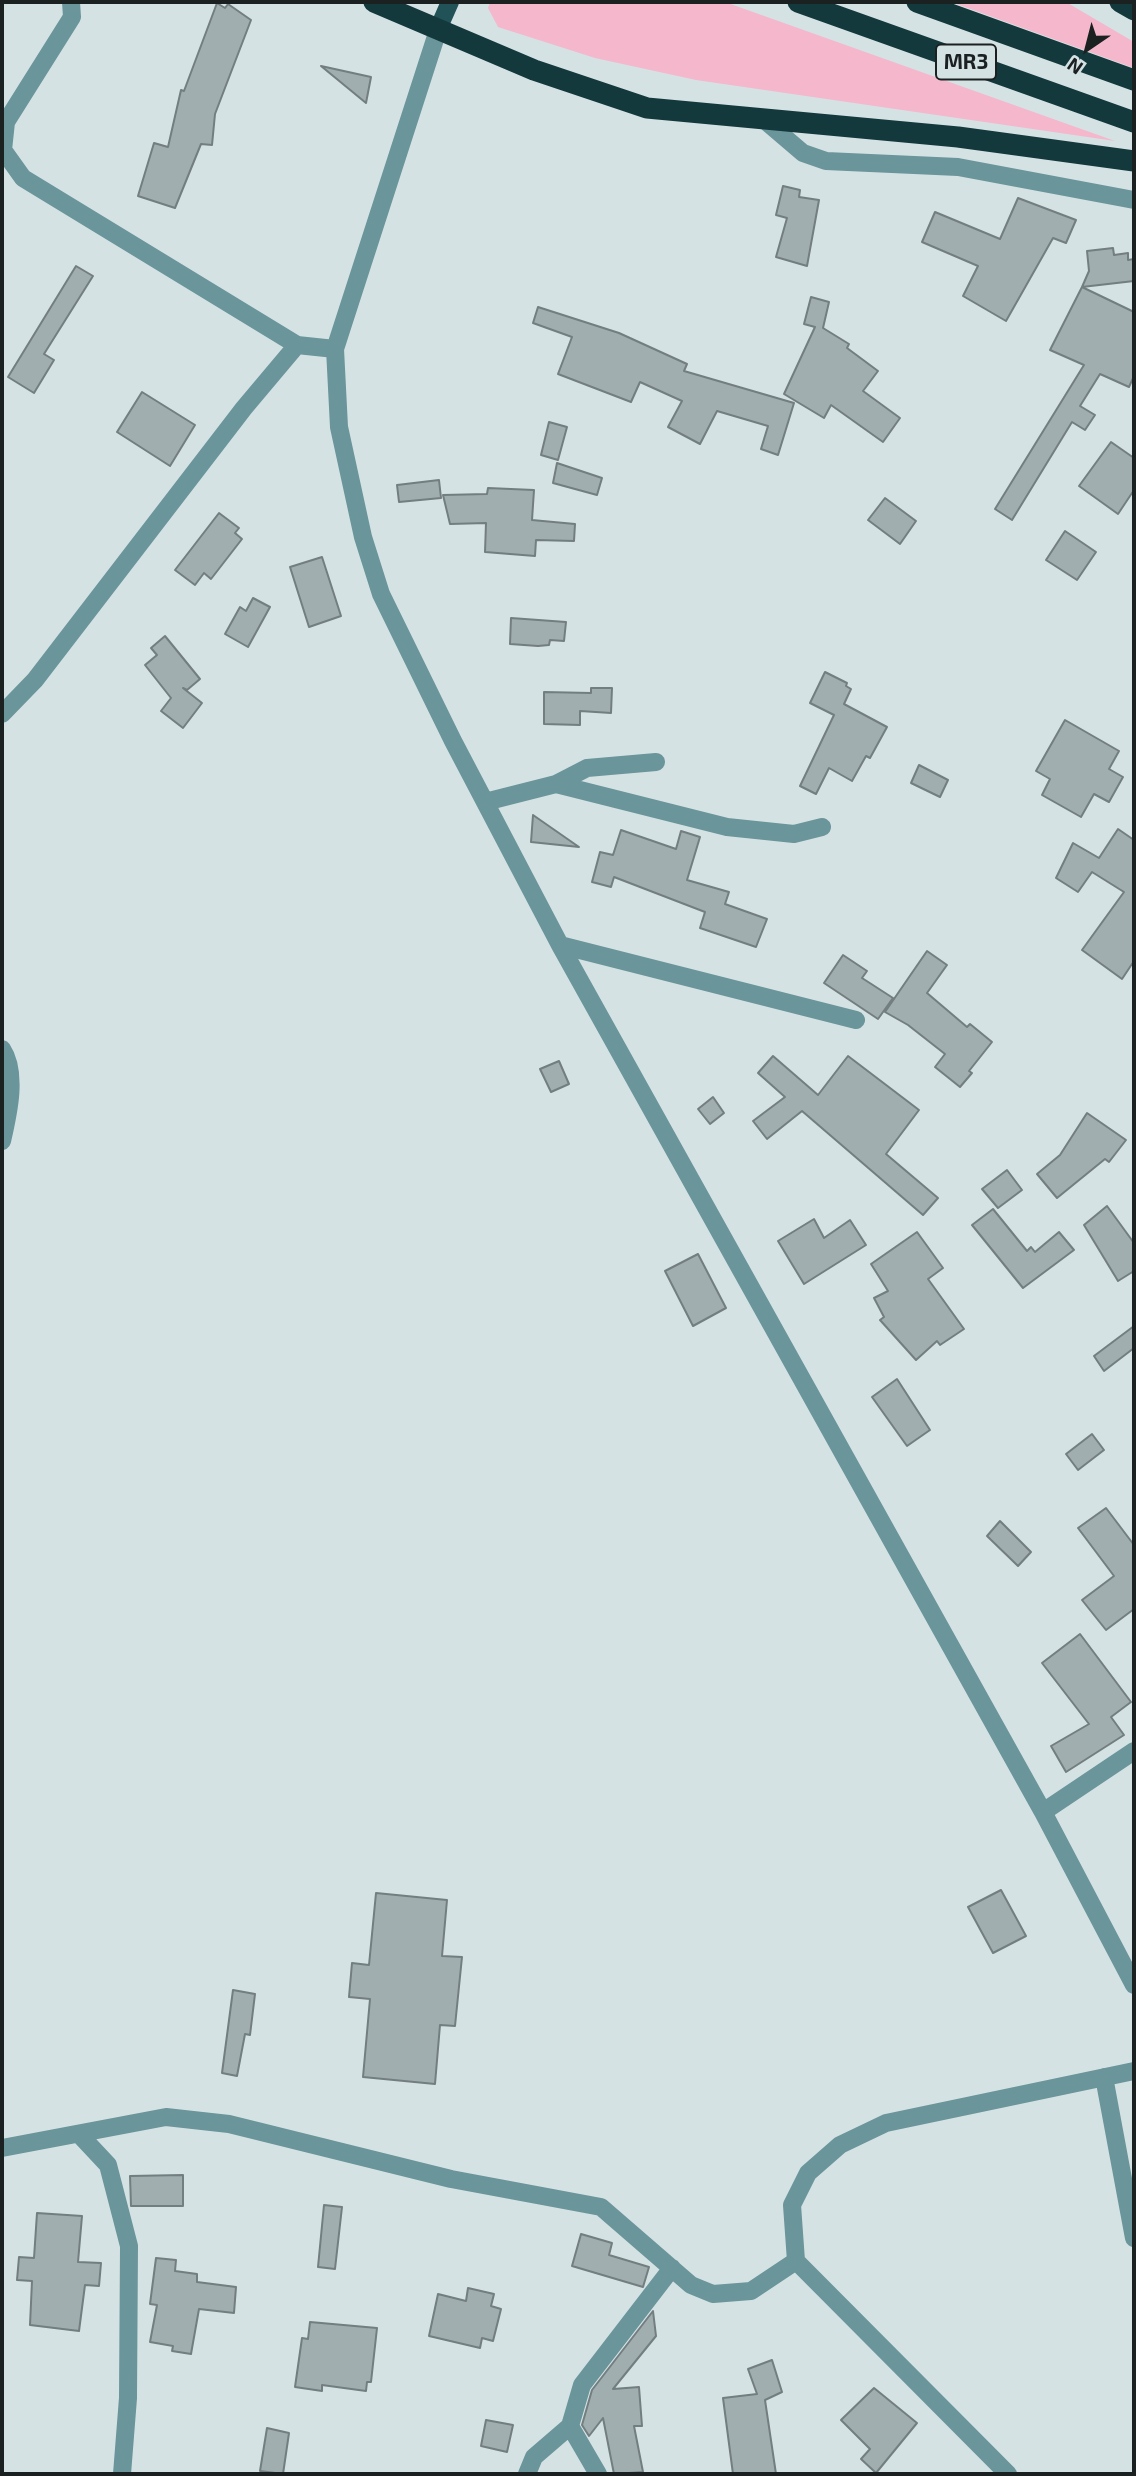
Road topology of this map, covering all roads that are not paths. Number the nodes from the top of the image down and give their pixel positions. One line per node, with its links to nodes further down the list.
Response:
1 (71, 2): 14 (street)
2 (374, 2): 8 (highway)
3 (450, 2): 8 (main road)
4 (798, 2): 11 (highway, MR3)
5 (917, 2): 9 (highway, MR3)
6 (1119, 2): 7 (highway)
7 (1134, 10)
8 (439, 27): 10 (highway); 15 (street)
9 (1134, 80)
10 (762, 118): 12 (highway); 13 (street)
11 (1134, 122)
12 (1134, 161)
13 (1134, 200)
14 (297, 345): 15 (street); 16 (street)
15 (335, 349): 19 (street)
16 (2, 714)
17 (656, 762): 18 (street)
18 (556, 784): 19 (street); 20 (street)
19 (485, 802): 21 (street)
20 (822, 827)
21 (560, 945): 22 (street); 26 (street)
22 (856, 1020)
23 (2, 1049): 24 (street)
24 (2, 1141)
25 (1134, 1751): 26 (street)
26 (1044, 1812): 27 (street)
27 (1134, 1985)
28 (1134, 2071): 29 (street)
29 (1104, 2077): 32 (street); 33 (street)
30 (79, 2134): 31 (street); 34 (street); 36 (street)
31 (2, 2148)
32 (1134, 2238)
33 (796, 2261): 34 (street); 39 (street)
34 (672, 2268): 35 (street)
35 (570, 2426): 37 (street); 38 (street)
36 (122, 2474)
37 (527, 2474)
38 (598, 2474)
39 (1008, 2474)

